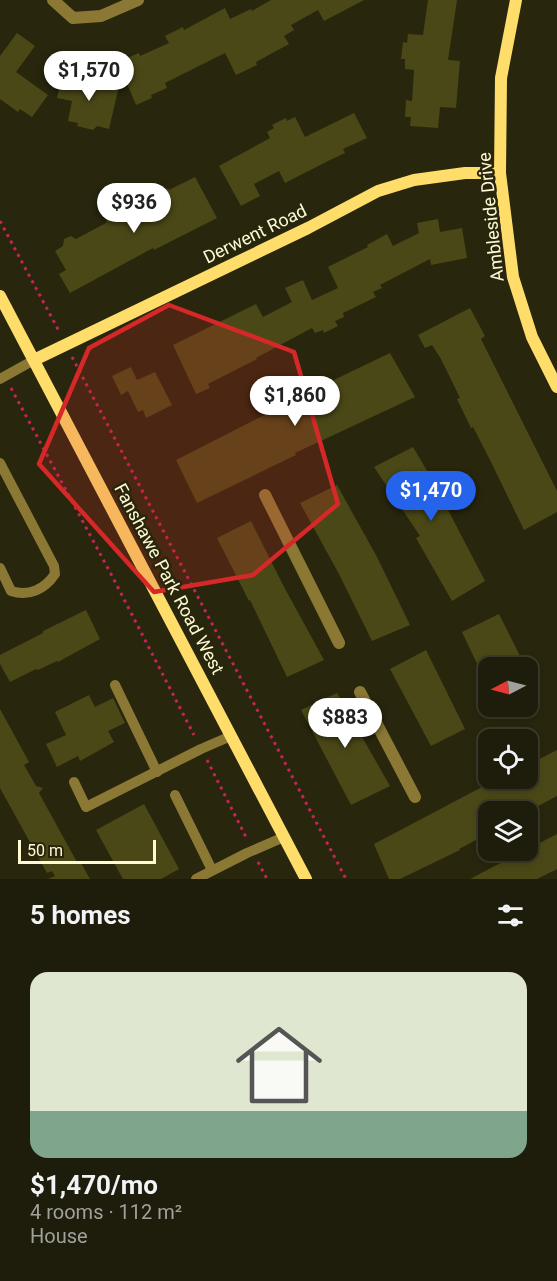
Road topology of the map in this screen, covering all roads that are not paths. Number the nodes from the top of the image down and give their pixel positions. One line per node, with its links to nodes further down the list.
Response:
1 (53, 0): 2 (street)
2 (138, 0)
3 (516, 0): 4 (street, Ambleside Drive)
4 (500, 173): 6 (street, Derwent Road); 8 (street, Ambleside Drive)
5 (0, 296): 6 (street, Fanshawe Park Road West)
6 (34, 360): 7 (lane); 15 (street, Fanshawe Park Road West)
7 (0, 379)
8 (557, 387)
9 (0, 463): 11 (lane)
10 (265, 495): 12 (street)
11 (0, 568)
12 (339, 643)
13 (115, 685): 16 (lane)
14 (360, 692): 19 (street)
15 (231, 736): 16 (lane); 20 (street, Fanshawe Park Road West)
16 (157, 772): 17 (lane)
17 (74, 782)
18 (175, 795): 21 (lane)
19 (415, 796)
20 (284, 837): 21 (lane); 23 (street, Fanshawe Park Road West)
21 (212, 870): 22 (lane)
22 (196, 879)
23 (306, 879)

